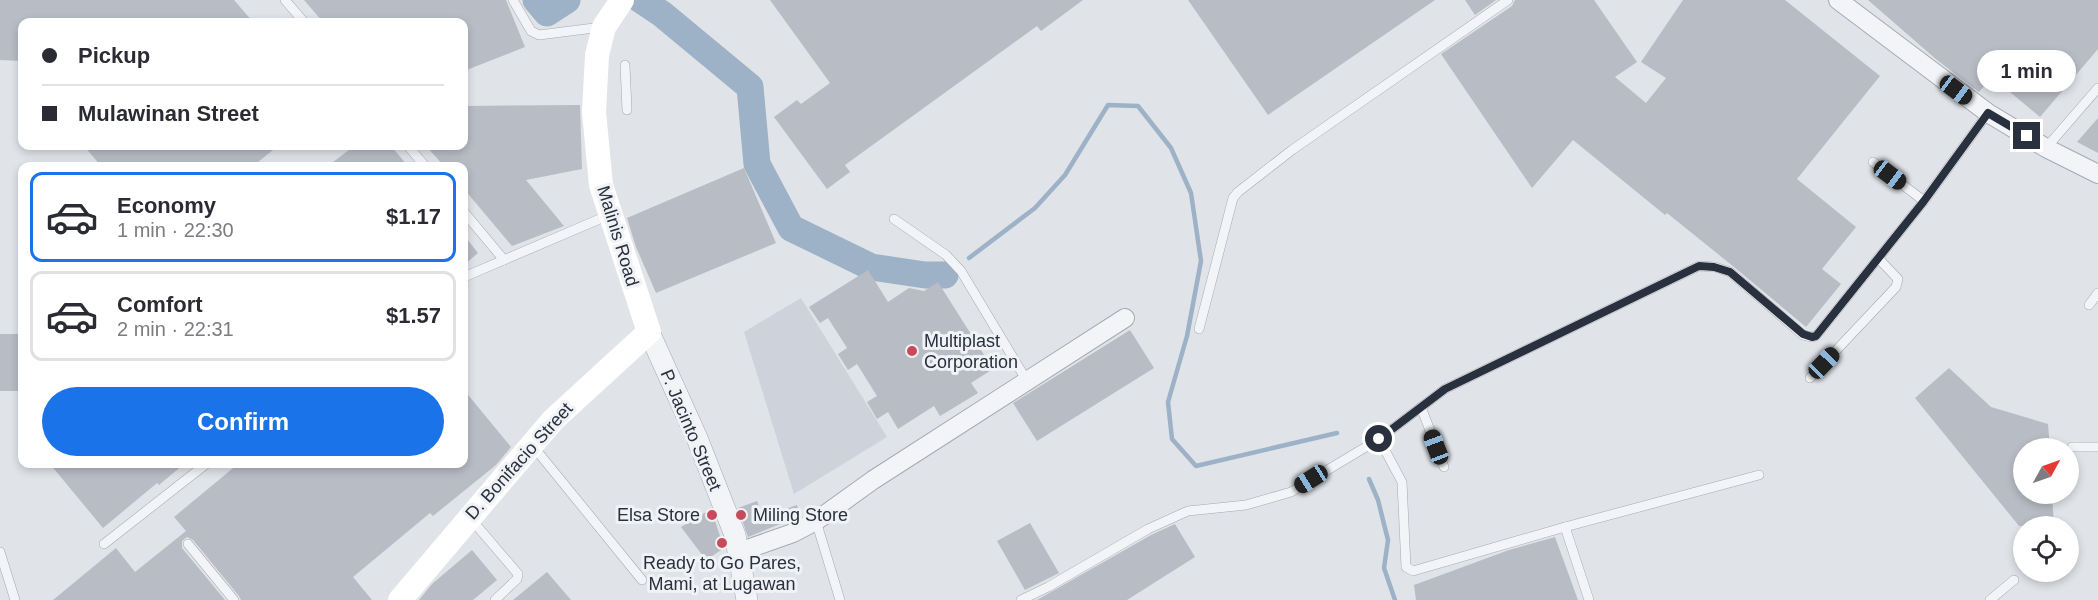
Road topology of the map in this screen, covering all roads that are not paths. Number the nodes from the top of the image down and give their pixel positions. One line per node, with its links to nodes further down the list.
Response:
1 (285, 0): 6 (lane)
2 (513, 0): 7 (lane)
3 (622, 0): 7 (main road, Malinis Road)
4 (1508, 0): 27 (lane)
5 (1838, 0): 11 (street)
6 (301, 18)
7 (604, 27): 18 (main road, Malinis Road)
8 (625, 64): 10 (lane)
9 (2098, 88): 12 (lane)
10 (627, 110)
11 (1988, 113): 12 (street); 17 (lane)
12 (2046, 148): 16 (street)
13 (411, 150): 14 (lane)
14 (422, 162)
15 (1873, 162): 17 (lane)
16 (2098, 174)
17 (1924, 201): 21 (lane)
18 (609, 215): 22 (lane); 28 (main road, Malinis Road)
19 (468, 217): 22 (lane)
20 (894, 219): 30 (lane)
21 (1878, 258): 29 (lane); 31 (lane)
22 (504, 260): 23 (lane)
23 (468, 275)
24 (2098, 292): 25 (lane)
25 (2089, 305)
26 (1125, 318): 30 (street)
27 (1199, 329)
28 (649, 332): 33 (main road, D. Bonifacio Street); 45 (street, P. Jacinto Street)
29 (1810, 378)
30 (1028, 381): 40 (street)
31 (1421, 407): 32 (lane); 36 (lane)
32 (1379, 439): 41 (lane); 54 (lane)
33 (531, 445): 39 (main road, D. Bonifacio Street); 46 (lane)
34 (2079, 447): 35 (lane)
35 (2098, 447)
36 (1444, 467)
37 (201, 468): 43 (lane)
38 (1759, 476): 41 (lane)
39 (470, 517): 51 (main road, D. Bonifacio Street); 52 (lane)
40 (816, 521): 45 (street); 53 (lane)
41 (1565, 527): 55 (lane)
42 (188, 543): 50 (lane)
43 (104, 544)
44 (0, 552): 49 (lane)
45 (738, 552): 48 (street, P. Jacinto Street)
46 (642, 580)
47 (2013, 581): 56 (lane)
48 (746, 599)
49 (15, 600)
50 (234, 600)
51 (400, 600)
52 (495, 600)
53 (840, 600)
54 (1021, 600)
55 (1589, 600)
56 (1990, 600)

